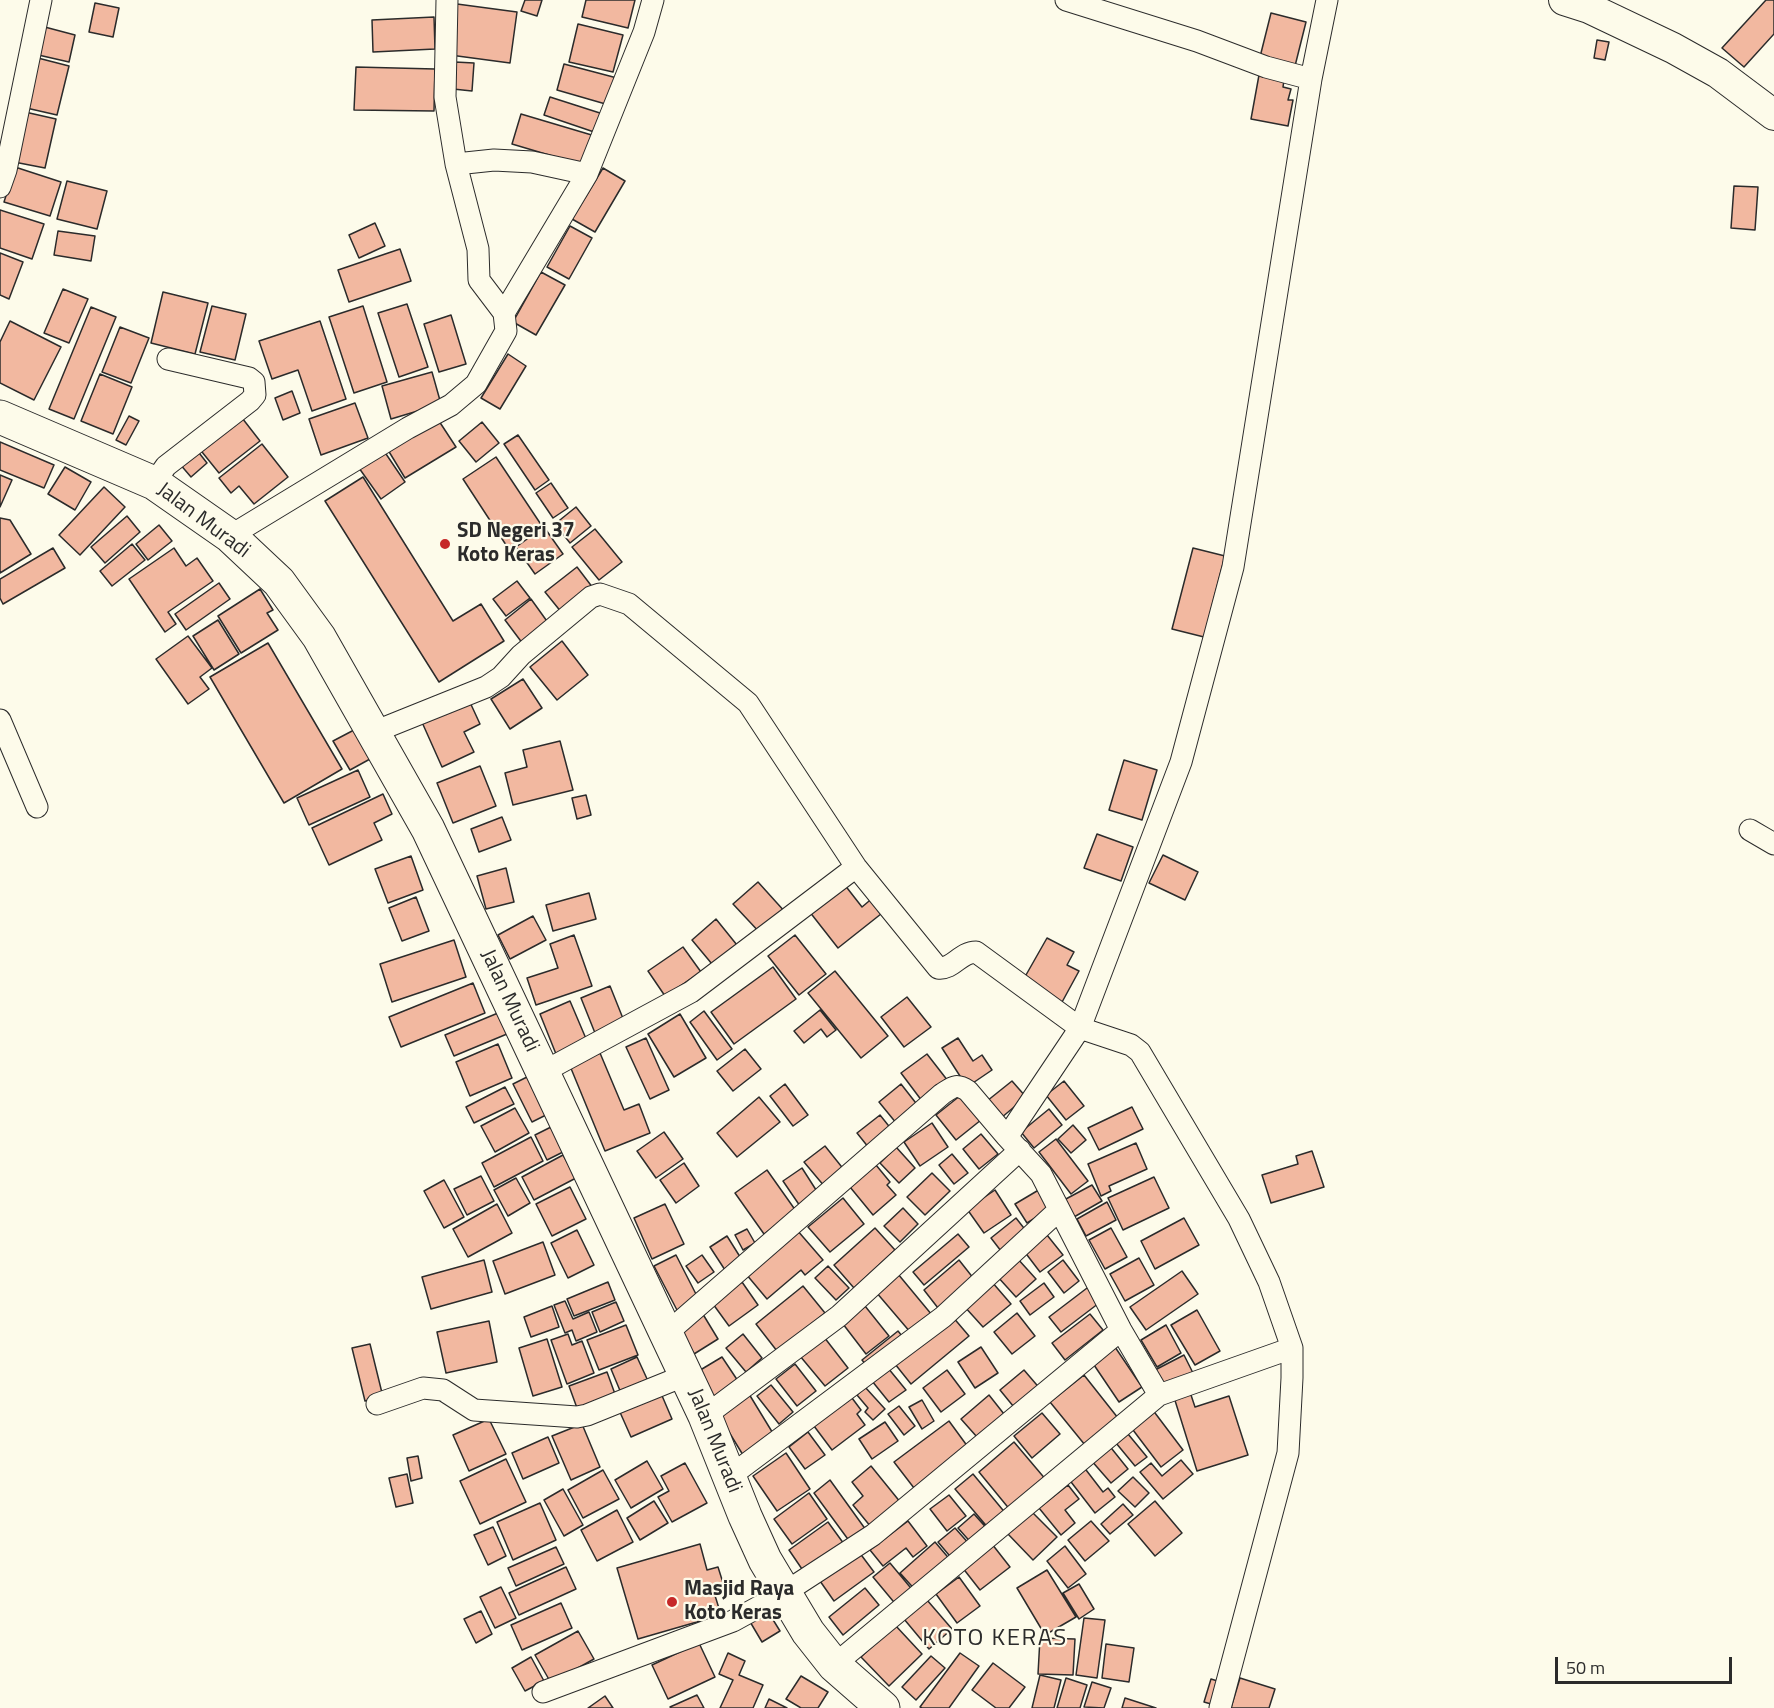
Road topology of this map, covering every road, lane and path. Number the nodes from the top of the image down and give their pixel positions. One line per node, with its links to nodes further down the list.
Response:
1 (41, 0): 11 (street)
2 (447, 0): 9 (street)
3 (653, 0): 10 (street)
4 (1066, 0): 7 (street)
5 (1327, 0): 7 (street)
6 (1564, 0): 8 (street)
7 (1311, 79): 23 (street)
8 (1774, 115)
9 (456, 164): 10 (street); 12 (street)
10 (587, 174): 12 (street)
11 (0, 187)
12 (504, 313): 16 (street)
13 (168, 359): 15 (street)
14 (0, 417): 15 (highway, Jalan Muradi)
15 (154, 483): 16 (highway, Jalan Muradi)
16 (230, 536): 18 (highway, Jalan Muradi)
17 (0, 720): 19 (street)
18 (374, 732): 22 (street); 24 (highway, Jalan Muradi)
19 (36, 807)
20 (1750, 830): 21 (street)
21 (1774, 844)
22 (856, 867): 23 (street); 24 (street)
23 (1080, 1028): 25 (street); 29 (street)
24 (543, 1072): 28 (highway, Jalan Muradi)
25 (1013, 1144): 26 (street); 28 (street); 33 (street)
26 (1059, 1210): 27 (street); 34 (street)
27 (1120, 1330): 31 (street); 35 (street)
28 (667, 1333): 30 (highway, Jalan Muradi)
29 (1292, 1348): 31 (street); 39 (street)
30 (686, 1376): 32 (street); 33 (highway, Jalan Muradi)
31 (1159, 1395): 36 (street)
32 (377, 1404)
33 (705, 1416): 34 (highway, Jalan Muradi)
34 (729, 1477): 35 (highway, Jalan Muradi)
35 (784, 1593): 36 (highway, Jalan Muradi); 37 (street)
36 (834, 1665): 38 (highway, Jalan Muradi)
37 (543, 1692)
38 (883, 1708)
39 (1220, 1708)

